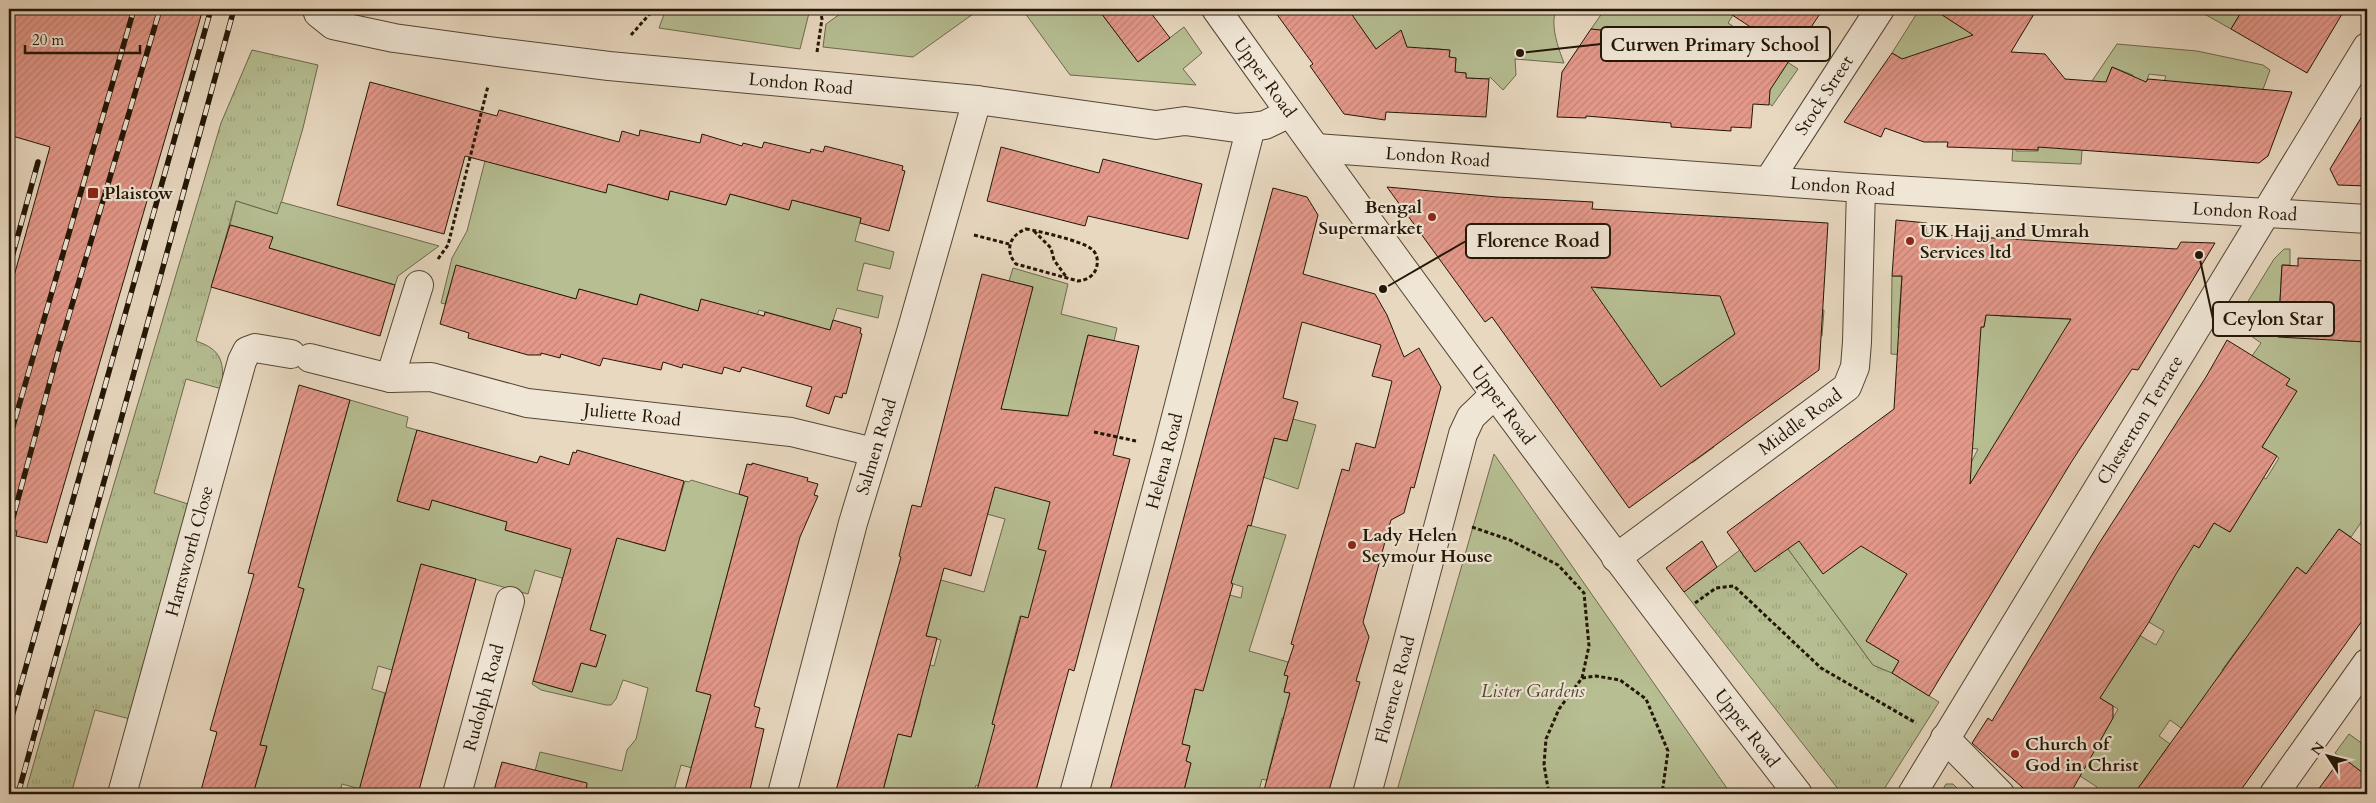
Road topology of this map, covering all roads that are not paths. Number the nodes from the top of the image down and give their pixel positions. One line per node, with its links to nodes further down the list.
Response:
1 (317, 9): 5 (street, London Road)
2 (1216, 9): 6 (street, Upper Road)
3 (1880, 9): 9 (street, Stock Street)
4 (2367, 47): 11 (street, Chesterton Terrace)
5 (977, 100): 7 (street, London Road); 17 (street, Salmen Road)
6 (1290, 113): 7 (street, London Road); 8 (street, Upper Road)
7 (1251, 127): 25 (street, Helena Road)
8 (1316, 148): 9 (street, London Road); 16 (street, Upper Road)
9 (1769, 180): 10 (street, London Road)
10 (1860, 188): 11 (street, London Road); 18 (street, Middle Road)
11 (2268, 213): 12 (street, London Road); 21 (street, Chesterton Terrace)
12 (2367, 219)
13 (419, 285): 15 (street)
14 (300, 356): 15 (street, Juliette Road); 22 (street, Hartsworth Close)
15 (390, 378): 17 (street, Juliette Road)
16 (1495, 394): 18 (street, Upper Road); 26 (street, Florence Road)
17 (874, 452): 24 (street, Salmen Road)
18 (1616, 558): 27 (street, Upper Road)
19 (510, 601): 23 (street, Rudolph Road)
20 (2367, 663): 30 (street)
21 (1945, 738): 28 (street, Chesterton Terrace); 29 (street)
22 (122, 794)
23 (457, 794)
24 (782, 794)
25 (1074, 794)
26 (1367, 794)
27 (1798, 794)
28 (1912, 794)
29 (2000, 794)
30 (2274, 794)

